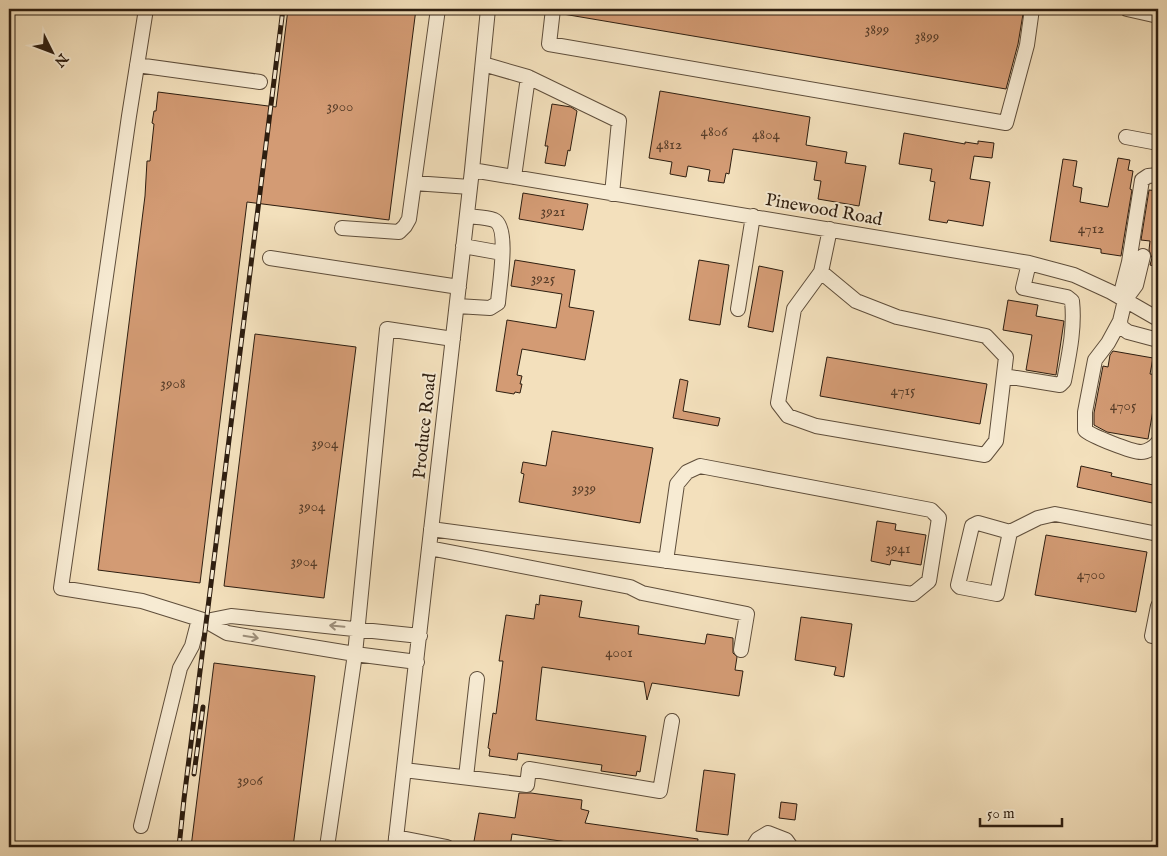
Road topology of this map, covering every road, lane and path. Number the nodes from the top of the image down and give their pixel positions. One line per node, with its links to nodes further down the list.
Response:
1 (146, 9): 9 (street)
2 (438, 9): 17 (street)
3 (488, 9): 8 (street, Produce Road)
4 (553, 9): 5 (street)
5 (1032, 9)
6 (1128, 9): 7 (street)
7 (1158, 16)
8 (483, 64): 10 (street); 14 (street, Produce Road)
9 (137, 66): 11 (street); 46 (street)
10 (528, 77): 16 (street); 19 (street)
11 (260, 82)
12 (1126, 138): 13 (street)
13 (1158, 143)
14 (472, 170): 16 (street, Pinewood Road); 18 (street, Produce Road)
15 (1158, 175): 31 (street)
16 (514, 177): 19 (street, Pinewood Road)
17 (414, 183): 18 (street); 22 (street)
18 (470, 187): 20 (street, Produce Road)
19 (612, 194): 21 (street, Pinewood Road)
20 (467, 216): 24 (street, Produce Road); 25 (street)
21 (753, 216): 23 (street, Pinewood Road); 33 (street)
22 (342, 228)
23 (830, 229): 28 (street, Pinewood Road); 29 (street)
24 (463, 246): 25 (street); 30 (street, Produce Road)
25 (502, 253): 32 (street)
26 (1143, 256): 31 (street)
27 (270, 258): 30 (street)
28 (1029, 263): 31 (street, Pinewood Road); 38 (street)
29 (821, 272): 38 (street); 38 (street)
30 (459, 287): 32 (street, Produce Road)
31 (1122, 299): 34 (street, Pinewood Road); 35 (street)
32 (456, 306): 36 (street, Produce Road)
33 (738, 309)
34 (1158, 319)
35 (1120, 321): 37 (street); 39 (street)
36 (453, 338): 40 (street, Produce Road); 48 (street)
37 (1158, 340)
38 (1004, 376)
39 (1158, 442)
40 (431, 529): 43 (street, Produce Road); 44 (street)
41 (1010, 532): 41 (street); 42 (street)
42 (1158, 534)
43 (429, 548): 49 (street, Produce Road); 52 (street)
44 (666, 561): 44 (street)
45 (1158, 606): 50 (street)
46 (203, 620): 47 (street); 51 (street, one-way to 51); 59 (street)
47 (276, 620): 48 (street, one-way to 47); 51 (street)
48 (357, 628): 49 (street); 53 (street)
49 (420, 636): 54 (street, Produce Road)
50 (1152, 636)
51 (273, 641): 53 (street)
52 (742, 650)
53 (355, 654): 54 (street); 61 (street)
54 (417, 662): 57 (street, Produce Road)
55 (477, 679): 58 (street)
56 (672, 720): 58 (street)
57 (404, 770): 58 (street); 60 (street, Produce Road)
58 (466, 777)
59 (141, 826)
60 (396, 842): 62 (street)
61 (327, 847)
62 (447, 847)
63 (753, 847): 64 (street)
64 (791, 847)

